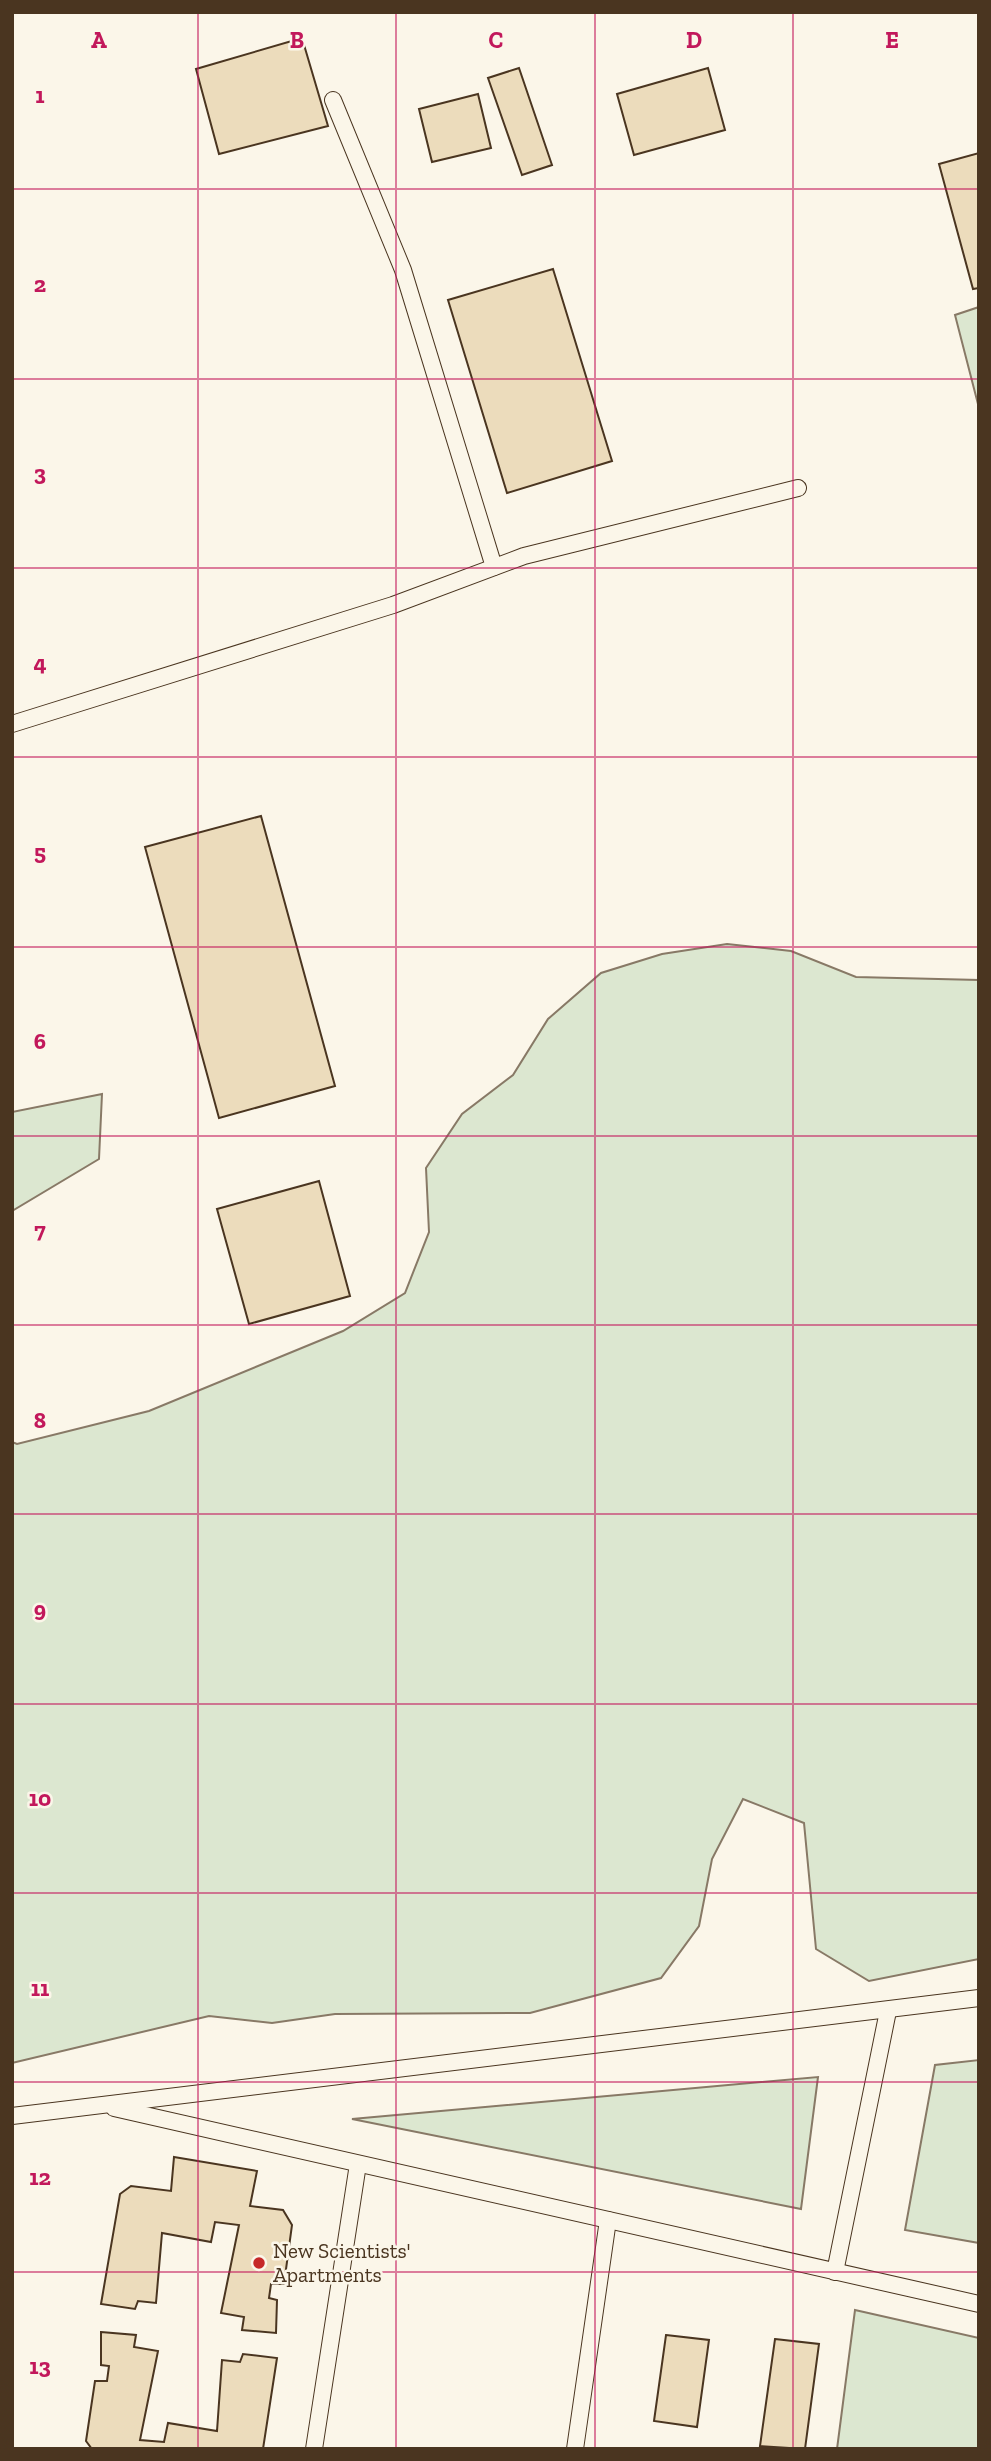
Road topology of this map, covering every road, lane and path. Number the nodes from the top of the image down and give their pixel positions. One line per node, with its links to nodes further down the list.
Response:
1 (333, 100): 3 (lane)
2 (798, 488): 3 (lane)
3 (494, 567): 4 (lane)
4 (12, 724)
5 (979, 1998): 6 (lane)
6 (888, 2011): 7 (lane); 11 (lane)
7 (102, 2105): 8 (lane); 9 (lane)
8 (12, 2116)
9 (358, 2164): 10 (lane); 13 (lane)
10 (608, 2220): 11 (lane); 14 (lane)
11 (835, 2272): 12 (lane)
12 (979, 2304)
13 (314, 2449)
14 (575, 2449)

